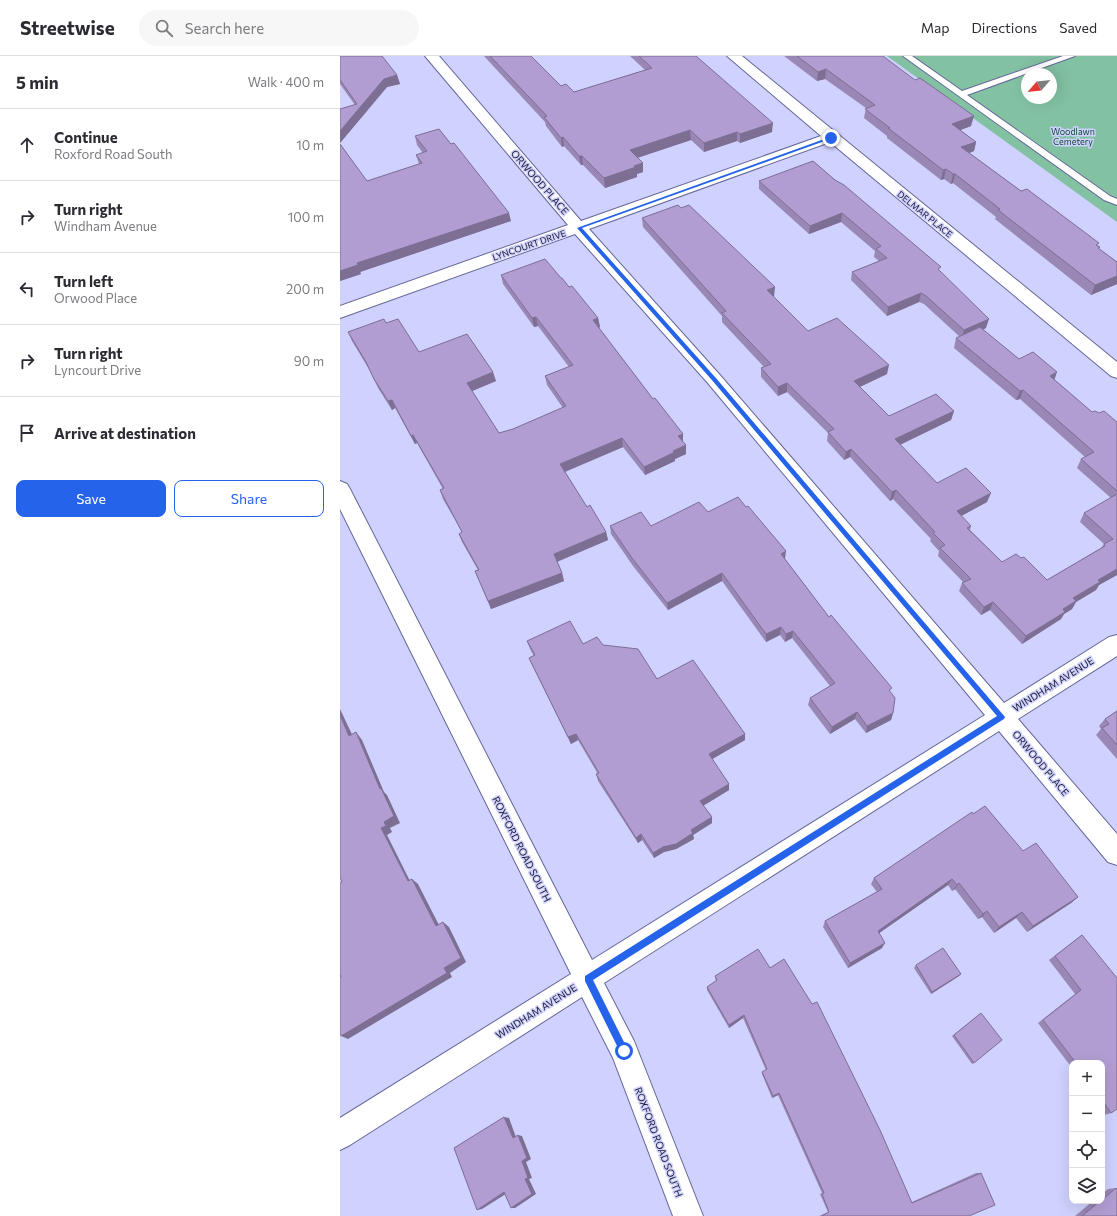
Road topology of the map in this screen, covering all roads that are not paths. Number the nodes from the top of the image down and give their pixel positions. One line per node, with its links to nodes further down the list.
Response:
1 (432, 56): 8 (street, ORWOOD PLACE)
2 (734, 56): 6 (street, DELMAR PLACE)
3 (908, 56): 5 (lane)
4 (1071, 56): 5 (lane)
5 (961, 94): 7 (lane)
6 (831, 138): 8 (street, LYNCOURT DRIVE); 10 (street, DELMAR PLACE)
7 (1117, 202)
8 (579, 228): 9 (street, LYNCOURT DRIVE); 13 (street, ORWOOD PLACE)
9 (340, 312)
10 (1117, 372)
11 (340, 489): 15 (street, ROXFORD ROAD SOUTH)
12 (1117, 644): 13 (street, WINDHAM AVENUE)
13 (1002, 717): 14 (street, ORWOOD PLACE); 15 (street, WINDHAM AVENUE)
14 (1117, 852)
15 (588, 979): 16 (street, WINDHAM AVENUE); 17 (street, ROXFORD ROAD SOUTH)
16 (340, 1135)
17 (688, 1216)

